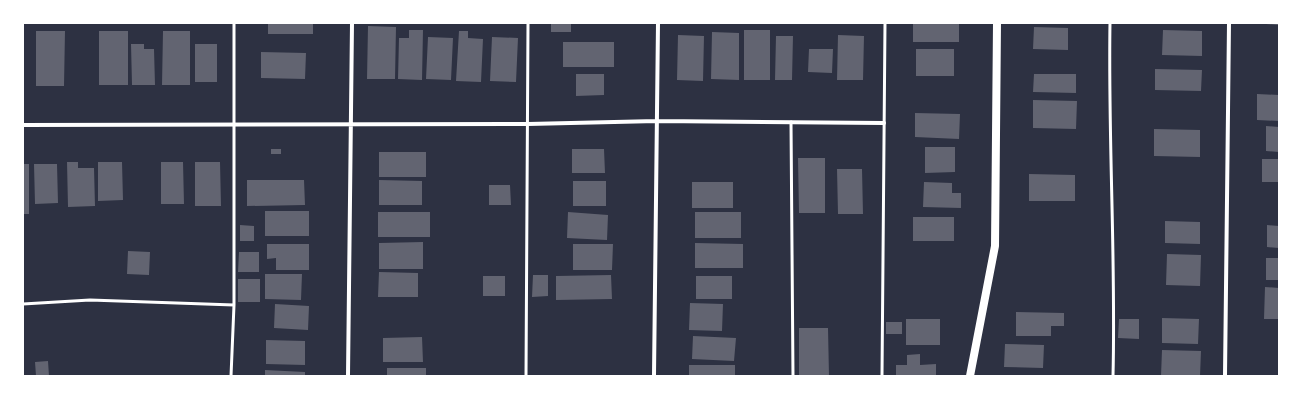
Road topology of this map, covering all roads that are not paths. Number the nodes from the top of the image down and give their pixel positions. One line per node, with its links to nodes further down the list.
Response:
1 (234, 23): 12 (lane)
2 (352, 23): 13 (street)
3 (528, 23): 14 (lane)
4 (658, 23): 9 (street)
5 (885, 23): 11 (lane)
6 (997, 23): 24 (main road)
7 (1110, 23): 25 (lane)
8 (1229, 23): 26 (street)
9 (657, 121): 10 (street); 14 (street); 21 (street)
10 (791, 122): 11 (street); 22 (lane)
11 (884, 123): 23 (lane)
12 (234, 124): 13 (street); 15 (street); 17 (lane)
13 (351, 124): 14 (street); 19 (street)
14 (528, 124): 20 (lane)
15 (23, 125)
16 (23, 304): 17 (lane)
17 (234, 305): 18 (lane)
18 (231, 376)
19 (348, 376)
20 (526, 376)
21 (654, 376)
22 (793, 376)
23 (882, 376)
24 (970, 376)
25 (1113, 376)
26 (1225, 376)

